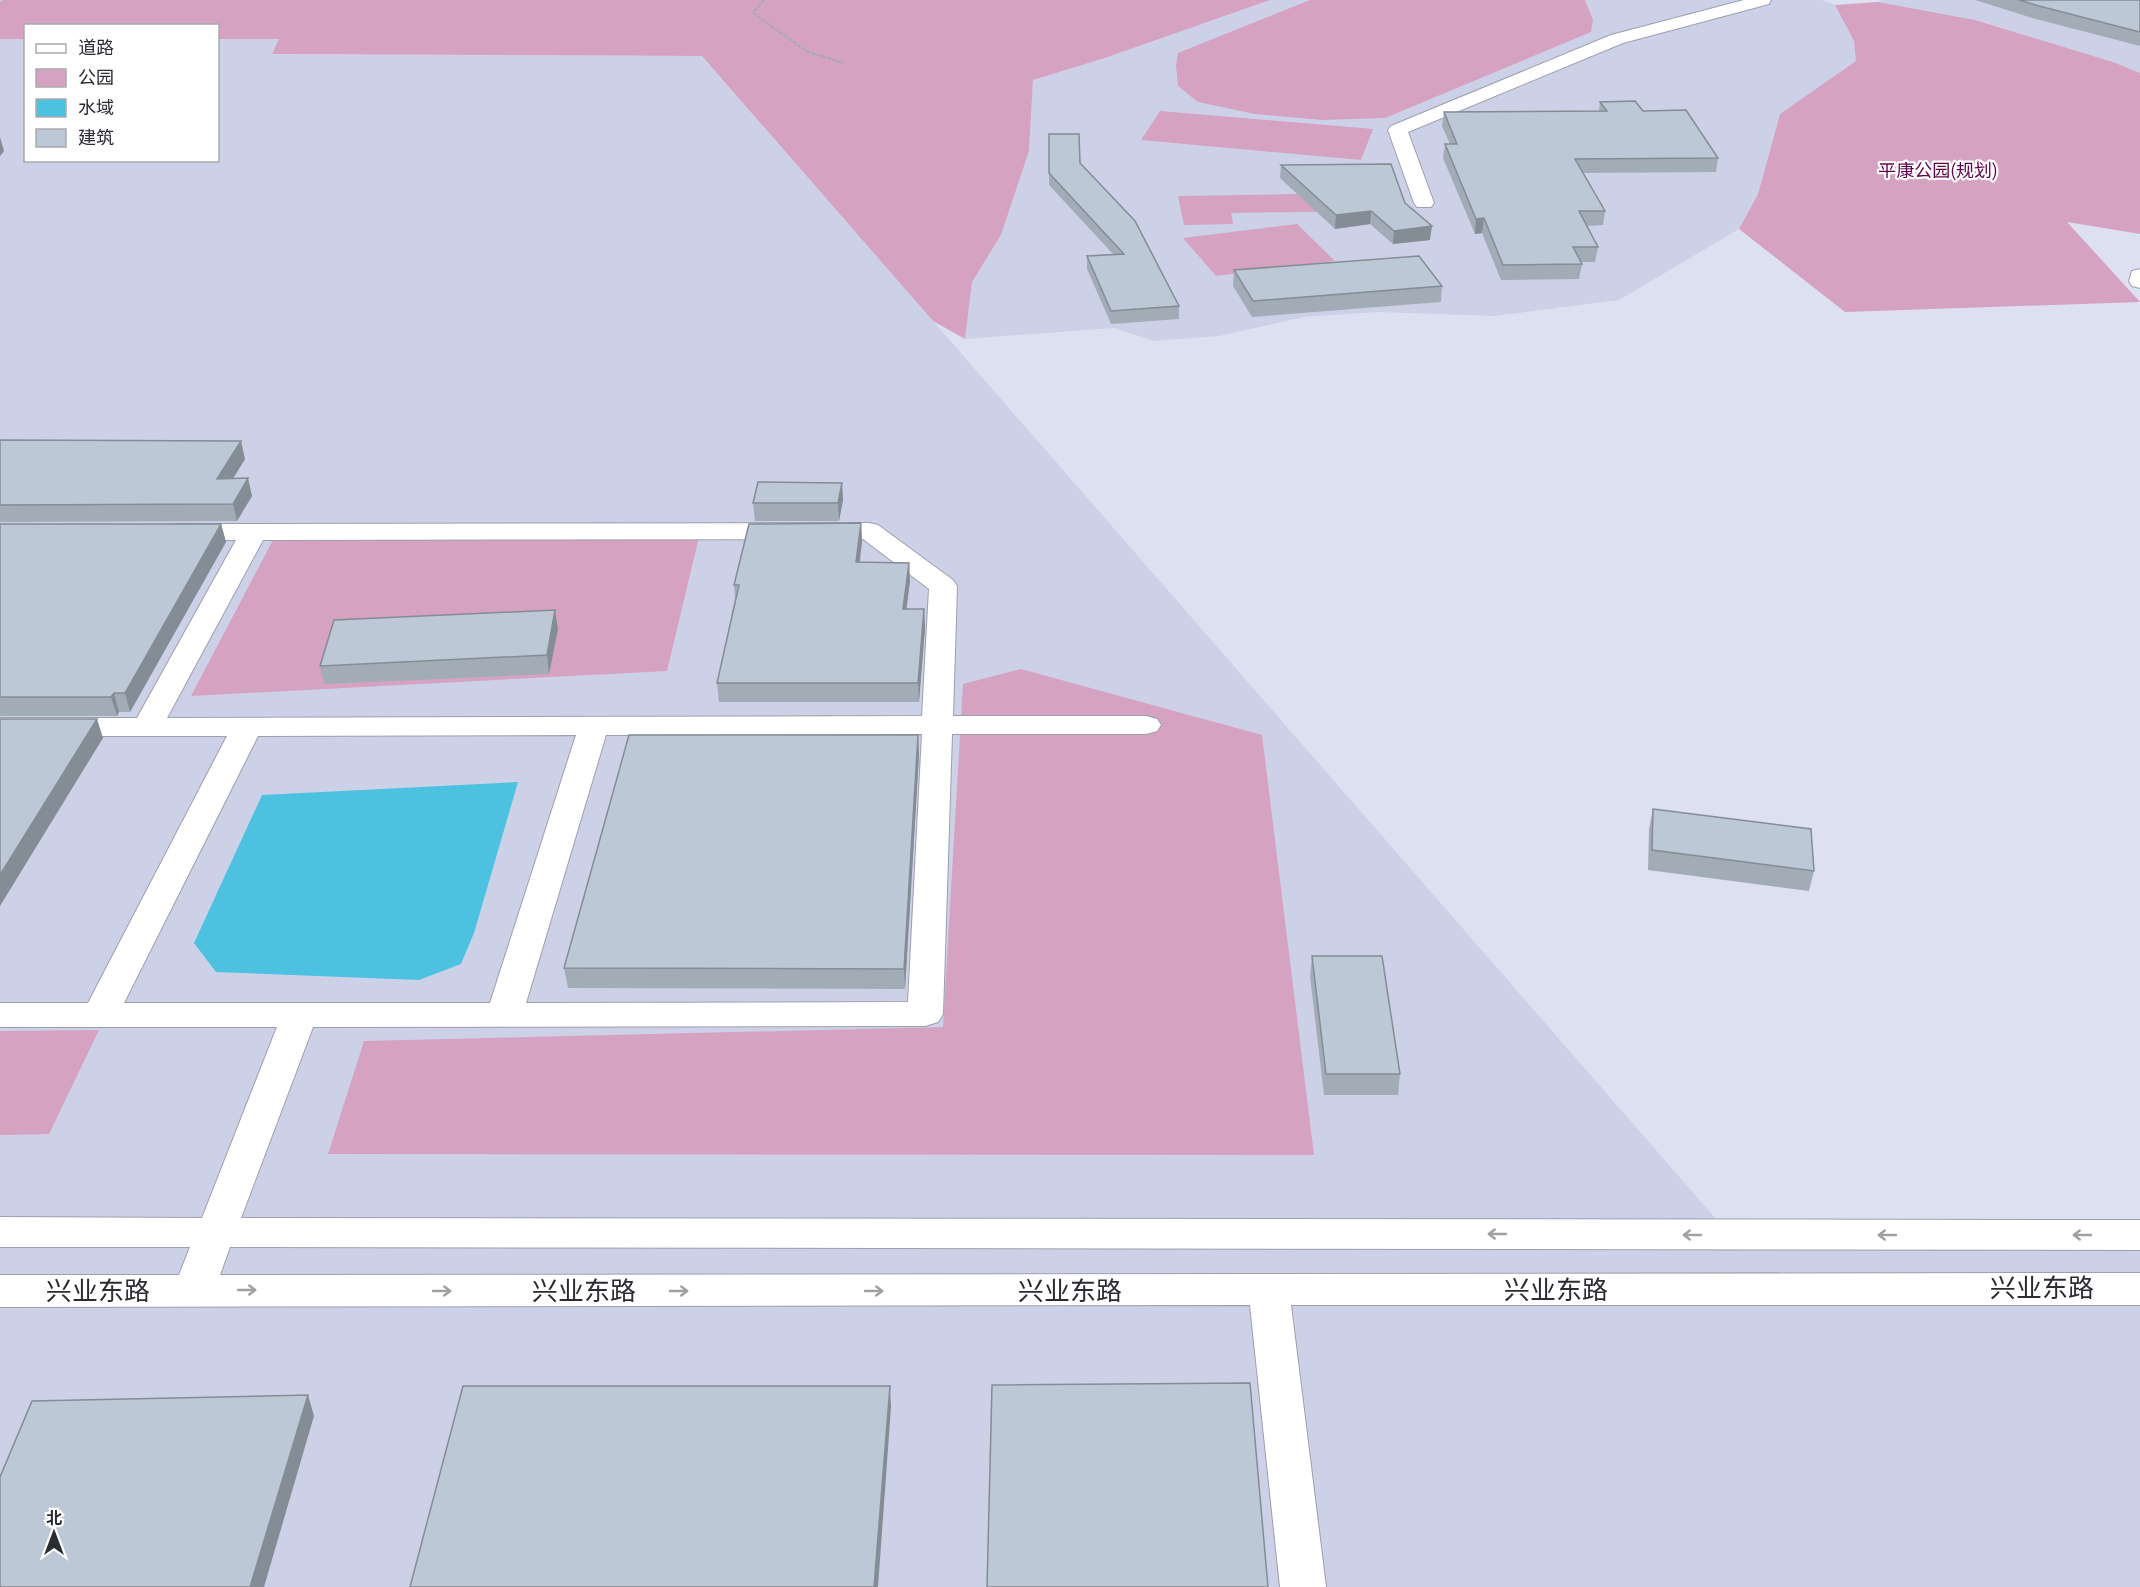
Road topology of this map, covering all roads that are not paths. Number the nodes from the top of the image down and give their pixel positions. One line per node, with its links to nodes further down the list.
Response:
1 (1763, 0): 2 (street)
2 (1424, 203)
3 (2140, 276): 4 (street)
4 (2140, 281)
5 (150, 532): 6 (street)
6 (254, 532): 9 (street); 11 (street)
7 (1146, 725): 9 (street)
8 (594, 726): 9 (street); 12 (street); 13 (street)
9 (937, 726): 13 (street)
10 (0, 727): 11 (street)
11 (147, 727): 12 (street)
12 (247, 727): 15 (street)
13 (504, 1014): 16 (street)
14 (0, 1015): 15 (street)
15 (100, 1015): 16 (street)
16 (299, 1015): 18 (street)
17 (0, 1232): 18 (street)
18 (216, 1233): 19 (street, one-way to 18); 21 (street)
19 (2140, 1235)
20 (2140, 1289): 23 (street, 兴业东路)
21 (194, 1290): 22 (street, 兴业东路); 23 (street, 兴业东路, one-way to 23)
22 (0, 1291)
23 (1269, 1291): 24 (street)
24 (1303, 1587)

